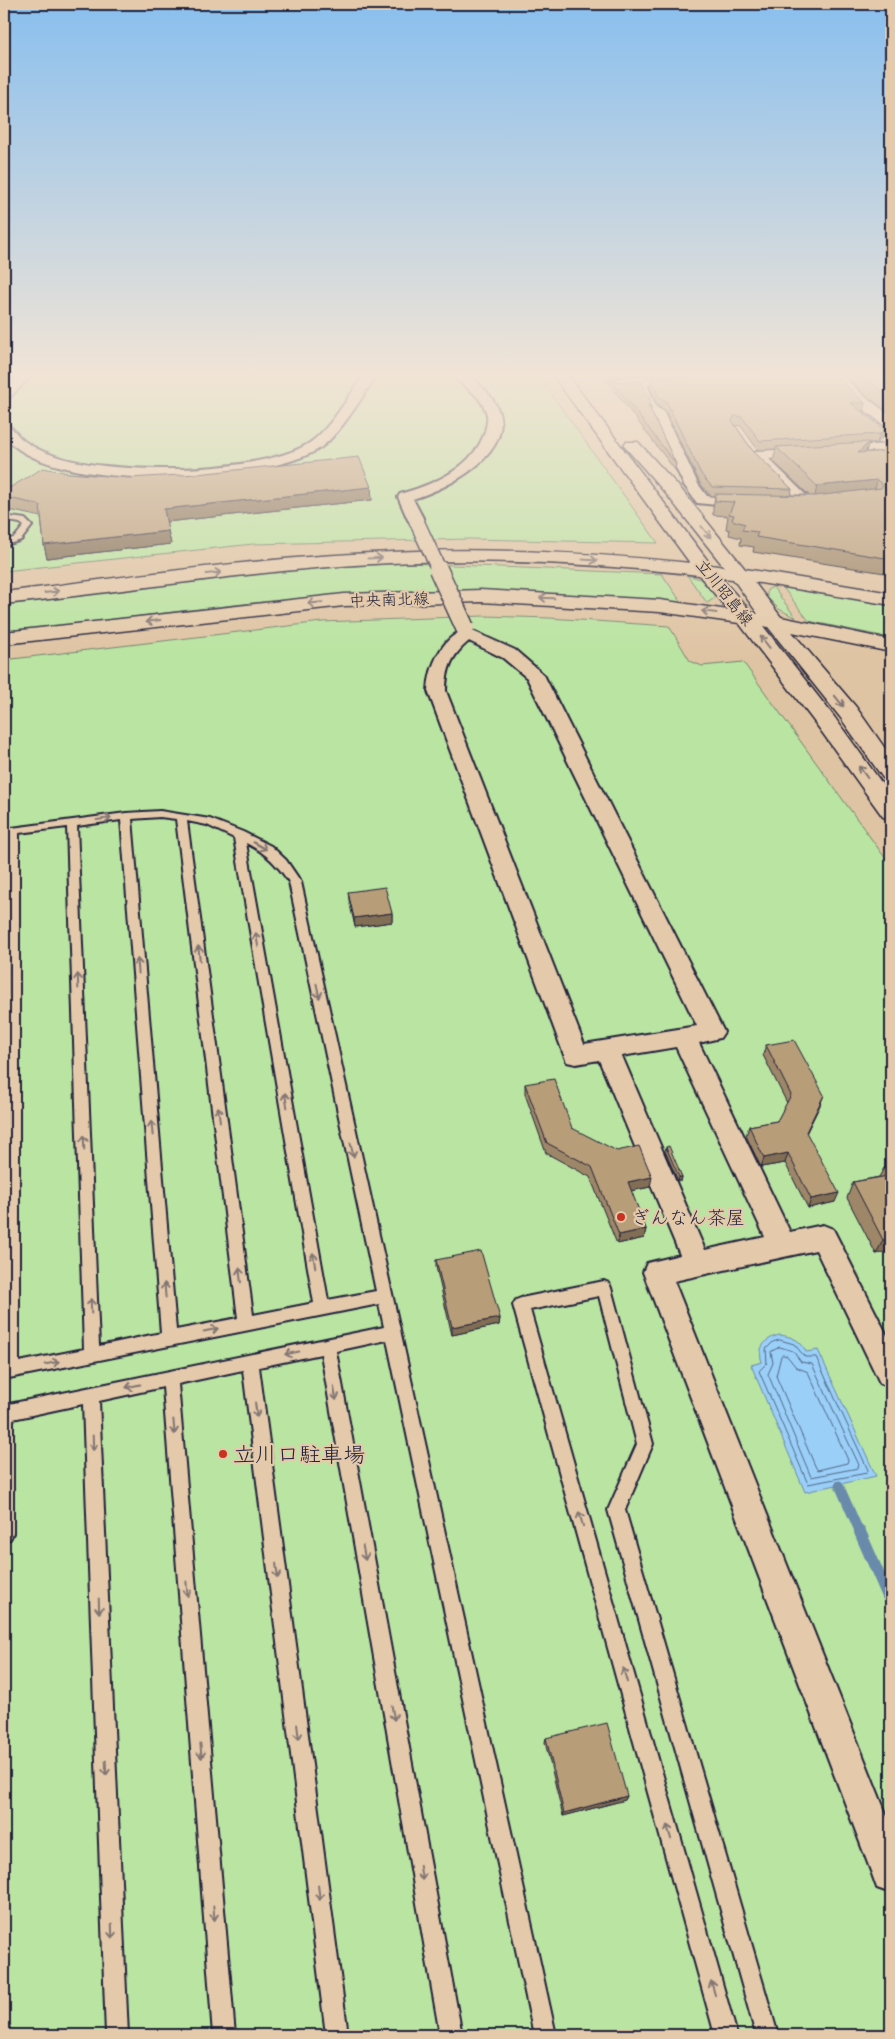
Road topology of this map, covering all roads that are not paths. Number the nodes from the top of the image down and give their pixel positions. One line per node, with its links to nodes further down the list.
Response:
1 (85, 468): 2 (street)
2 (235, 468)
3 (465, 468): 16 (street, bridge)
4 (629, 468): 10 (main road, 立川昭島線)
5 (653, 468): 11 (main road, 立川昭島線, one-way to 11)
6 (683, 468): 7 (street)
7 (770, 468)
8 (4, 518): 9 (lane)
9 (4, 544)
10 (704, 569): 11 (main road); 12 (main road, one-way to 10); 14 (main road, 立川昭島線)
11 (739, 574): 13 (main road); 15 (main road, 立川昭島線)
12 (4, 598)
13 (891, 599)
14 (745, 617): 15 (main road, 中央南北線); 17 (main road, 中央南北線, one-way to 17); 21 (main road, 立川昭島線, one-way to 14)
15 (774, 622): 18 (main road, 中央南北線); 19 (main road, 立川昭島線)
16 (466, 631): 27 (street); 28 (street)
17 (4, 638)
18 (886, 645): 19 (main road)
19 (823, 681): 20 (main road, 立川昭島線, one-way to 20)
20 (891, 772)
21 (891, 812)
22 (126, 816): 23 (lane); 24 (lane, one-way to 22); 35 (lane, one-way to 22)
23 (181, 816): 26 (lane); 33 (lane, one-way to 23)
24 (72, 824): 25 (lane); 37 (lane, one-way to 24)
25 (9, 832): 39 (lane)
26 (239, 834): 31 (lane, one-way to 31); 32 (lane, one-way to 26)
27 (683, 1036): 28 (street); 29 (street)
28 (608, 1050): 30 (street)
29 (782, 1245): 30 (street); 40 (street)
30 (697, 1263): 45 (street)
31 (383, 1296): 32 (lane); 34 (lane)
32 (322, 1308): 33 (lane)
33 (246, 1323): 35 (lane, one-way to 33)
34 (391, 1332): 36 (lane); 50 (lane)
35 (169, 1339): 37 (lane)
36 (327, 1345): 38 (lane, one-way to 38); 49 (lane, one-way to 49)
37 (92, 1354): 39 (lane, one-way to 37)
38 (250, 1362): 41 (lane); 48 (lane, one-way to 48)
39 (7, 1372)
40 (891, 1373)
41 (170, 1378): 42 (lane, one-way to 42); 47 (lane, one-way to 47)
42 (90, 1395): 43 (lane); 46 (lane, one-way to 46)
43 (4, 1413): 44 (lane)
44 (4, 1533)
45 (891, 1874)
46 (117, 2035)
47 (224, 2035)
48 (337, 2035)
49 (450, 2035)
50 (545, 2035)
51 (726, 2035): 52 (lane, one-way to 52)
52 (767, 2035)

